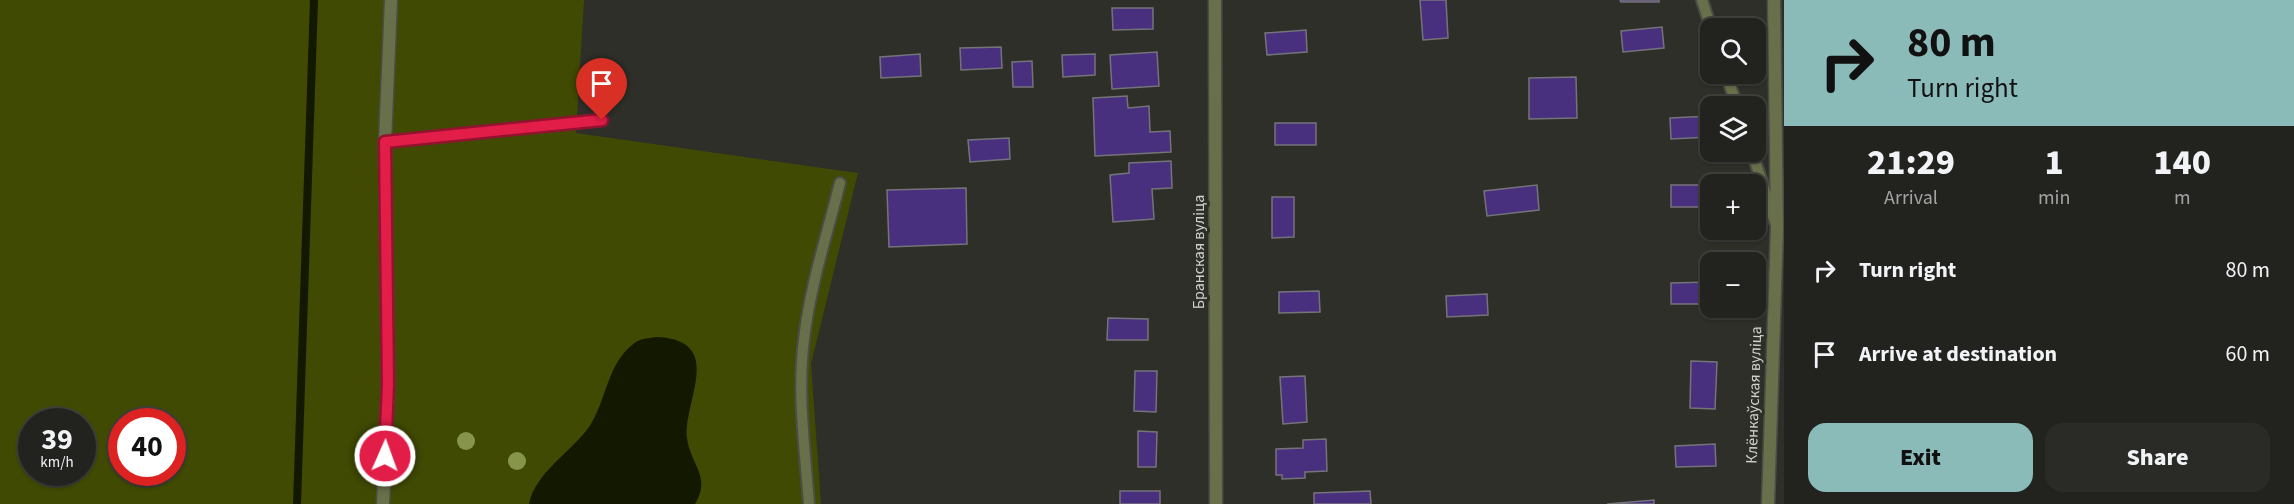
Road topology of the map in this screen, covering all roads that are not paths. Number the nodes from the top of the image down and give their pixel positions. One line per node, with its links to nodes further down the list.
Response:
1 (391, 0): 7 (street)
2 (1215, 0): 13 (street, Бранская вуліца)
3 (1702, 0): 5 (lane)
4 (1774, 0): 10 (street, Клёнкаўская вуліца)
5 (1708, 18)
6 (602, 120): 7 (lane)
7 (385, 142): 11 (street)
8 (1755, 162): 10 (lane)
9 (840, 183): 12 (lane)
10 (1777, 228): 14 (street, Клёнкаўская вуліца)
11 (383, 504)
12 (809, 504)
13 (1216, 504)
14 (1768, 504)

